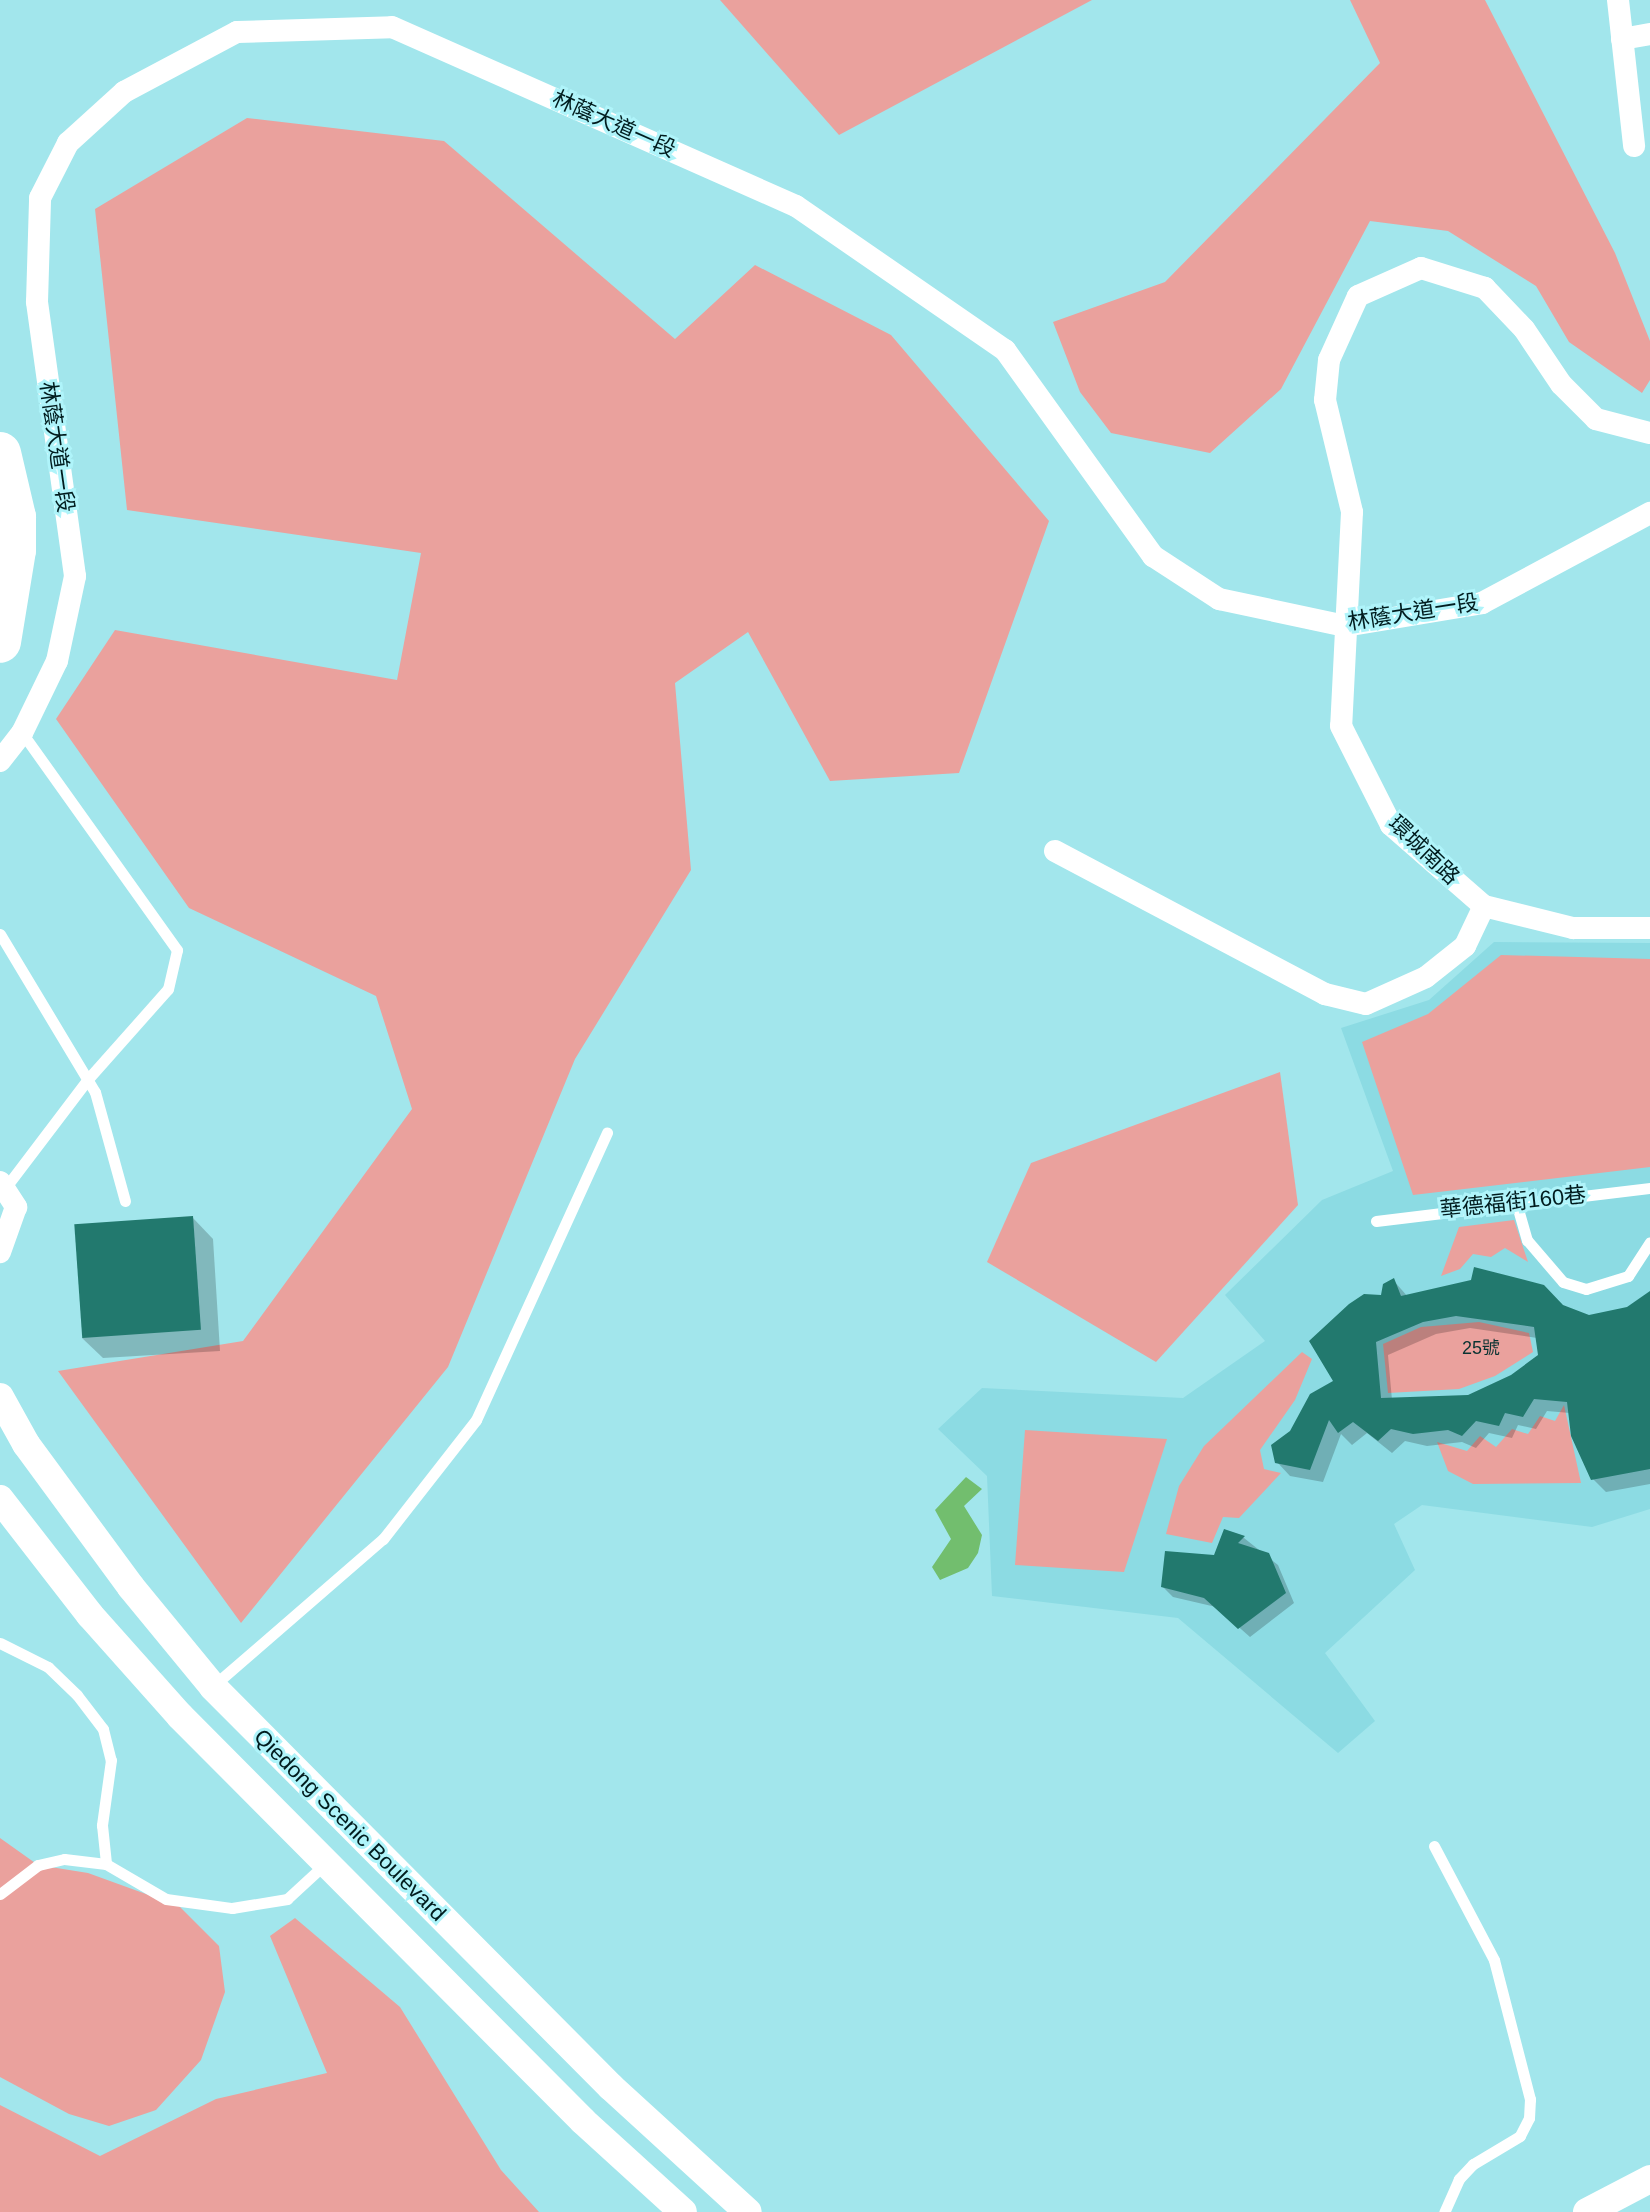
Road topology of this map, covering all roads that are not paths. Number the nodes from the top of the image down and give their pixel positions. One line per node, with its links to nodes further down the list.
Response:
1 (1618, 0): 3 (street)
2 (1650, 34): 3 (street)
3 (1622, 39): 4 (street)
4 (1634, 146)
5 (1650, 433): 8 (street, 環城南路)
6 (0, 453): 9 (highway)
7 (1650, 513): 8 (street, 林蔭大道一段)
8 (1345, 626): 10 (street, 林蔭大道一段); 13 (street, 環城南路)
9 (0, 642)
10 (22, 733): 11 (street, 林蔭大道一段); 16 (lane)
11 (0, 761)
12 (1055, 851): 13 (street)
13 (1484, 906): 14 (street, 環城南路)
14 (1650, 928)
15 (0, 934): 16 (lane)
16 (88, 1079): 18 (lane); 20 (lane)
17 (607, 1132): 29 (lane)
18 (3, 1184): 25 (street)
19 (1649, 1188): 21 (lane, 華德福街160巷); 22 (lane)
20 (125, 1201)
21 (1516, 1202): 23 (lane, 華德福街160巷); 24 (lane)
22 (1650, 1202)
23 (1376, 1221)
24 (1650, 1242)
25 (0, 1252)
26 (0, 1397): 29 (street, Qiedong Scenic Boulevard)
27 (0, 1499): 31 (street, Qiedong Scenic Boulevard)
28 (0, 1643): 32 (lane)
29 (213, 1687): 36 (street, Qiedong Scenic Boulevard)
30 (1434, 1846): 37 (lane)
31 (326, 1863): 32 (lane); 35 (street, Qiedong Scenic Boulevard)
32 (106, 1864): 33 (lane)
33 (0, 1894)
34 (1650, 2179): 38 (street)
35 (683, 2212)
36 (748, 2212)
37 (1444, 2212)
38 (1587, 2212)

